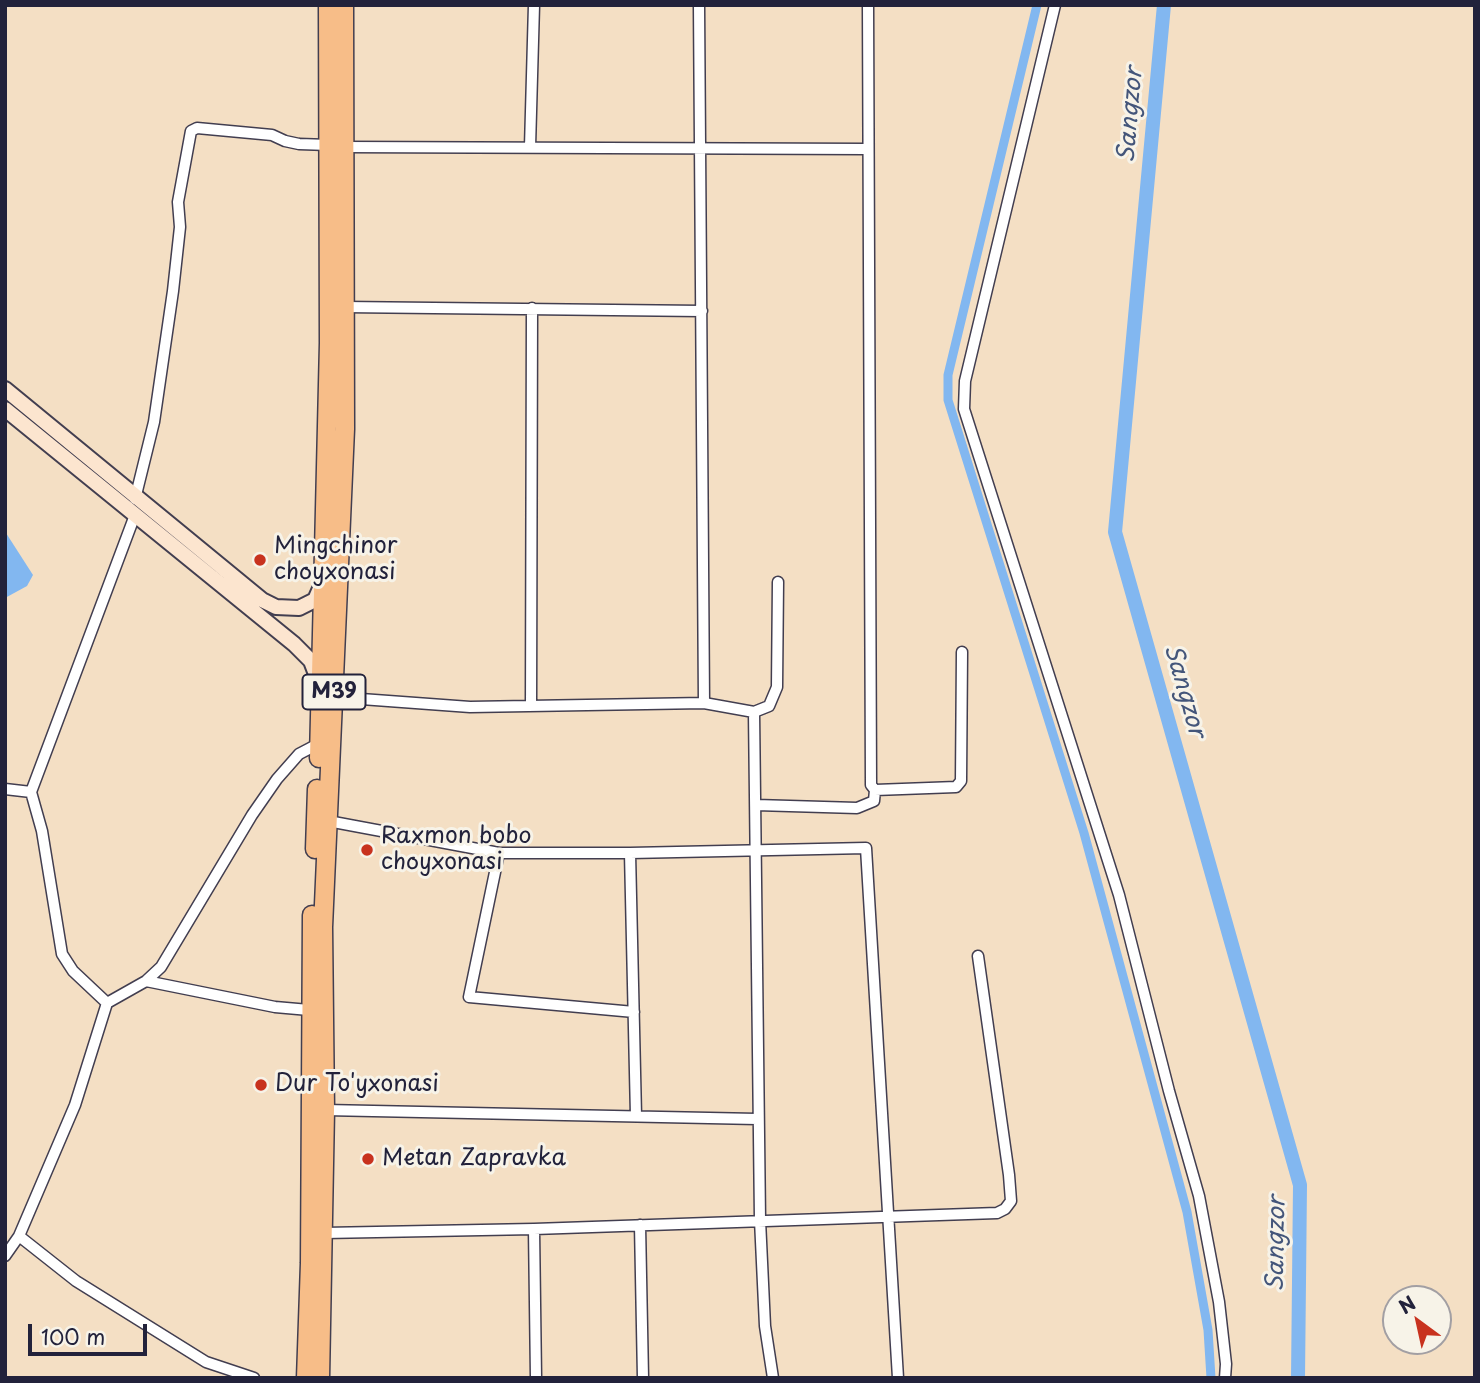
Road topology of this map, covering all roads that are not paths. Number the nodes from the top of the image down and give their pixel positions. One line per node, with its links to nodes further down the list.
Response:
1 (328, 5): 7 (highway, M39)
2 (344, 5): 7 (highway, M39)
3 (534, 5): 8 (street)
4 (699, 5): 9 (street)
5 (868, 5): 10 (street)
6 (1055, 5): 56 (street)
7 (336, 146): 8 (street); 11 (highway, M39); 14 (highway, M39); 17 (street)
8 (530, 148): 9 (street)
9 (700, 149): 10 (street); 13 (street)
10 (867, 149): 27 (street)
11 (344, 307): 12 (street); 14 (highway, M39)
12 (532, 308): 13 (street); 23 (street)
13 (702, 311): 22 (street)
14 (336, 344): 18 (highway, M39); 21 (highway, M39)
15 (5, 389): 17 (main road)
16 (5, 409): 17 (main road)
17 (133, 507): 18 (main road); 21 (main road); 28 (street)
18 (323, 579): 21 (highway, M39)
19 (778, 582): 24 (street)
20 (962, 652): 27 (street)
21 (327, 698): 23 (street); 25 (highway, M39); 30 (highway, M39)
22 (704, 703): 23 (street); 24 (street)
23 (531, 706)
24 (754, 712): 29 (street)
25 (320, 743): 35 (street); 37 (highway, M39)
26 (5, 789): 28 (street)
27 (875, 790): 29 (street)
28 (31, 792): 36 (street)
29 (756, 805): 31 (street)
30 (328, 821): 32 (street); 39 (highway, M39)
31 (755, 849): 33 (street); 41 (street); 42 (street)
32 (499, 853): 33 (street); 38 (street)
33 (630, 853): 38 (street)
34 (978, 956): 42 (street)
35 (146, 981): 36 (street); 37 (street)
36 (107, 1003): 47 (street)
37 (310, 1010): 50 (highway, M39)
38 (634, 1013): 40 (street)
39 (325, 1110): 40 (street); 46 (highway, M39)
40 (636, 1116): 41 (street)
41 (757, 1119): 43 (street)
42 (887, 1215): 43 (street); 55 (street)
43 (760, 1220): 44 (street); 54 (street)
44 (640, 1224): 45 (street); 53 (street)
45 (534, 1229): 46 (street); 52 (street)
46 (324, 1233): 51 (highway, M39)
47 (19, 1236): 48 (street); 49 (street)
48 (5, 1256)
49 (254, 1378)
50 (306, 1378)
51 (320, 1378)
52 (536, 1378)
53 (643, 1378)
54 (773, 1378)
55 (898, 1378)
56 (1225, 1378)

